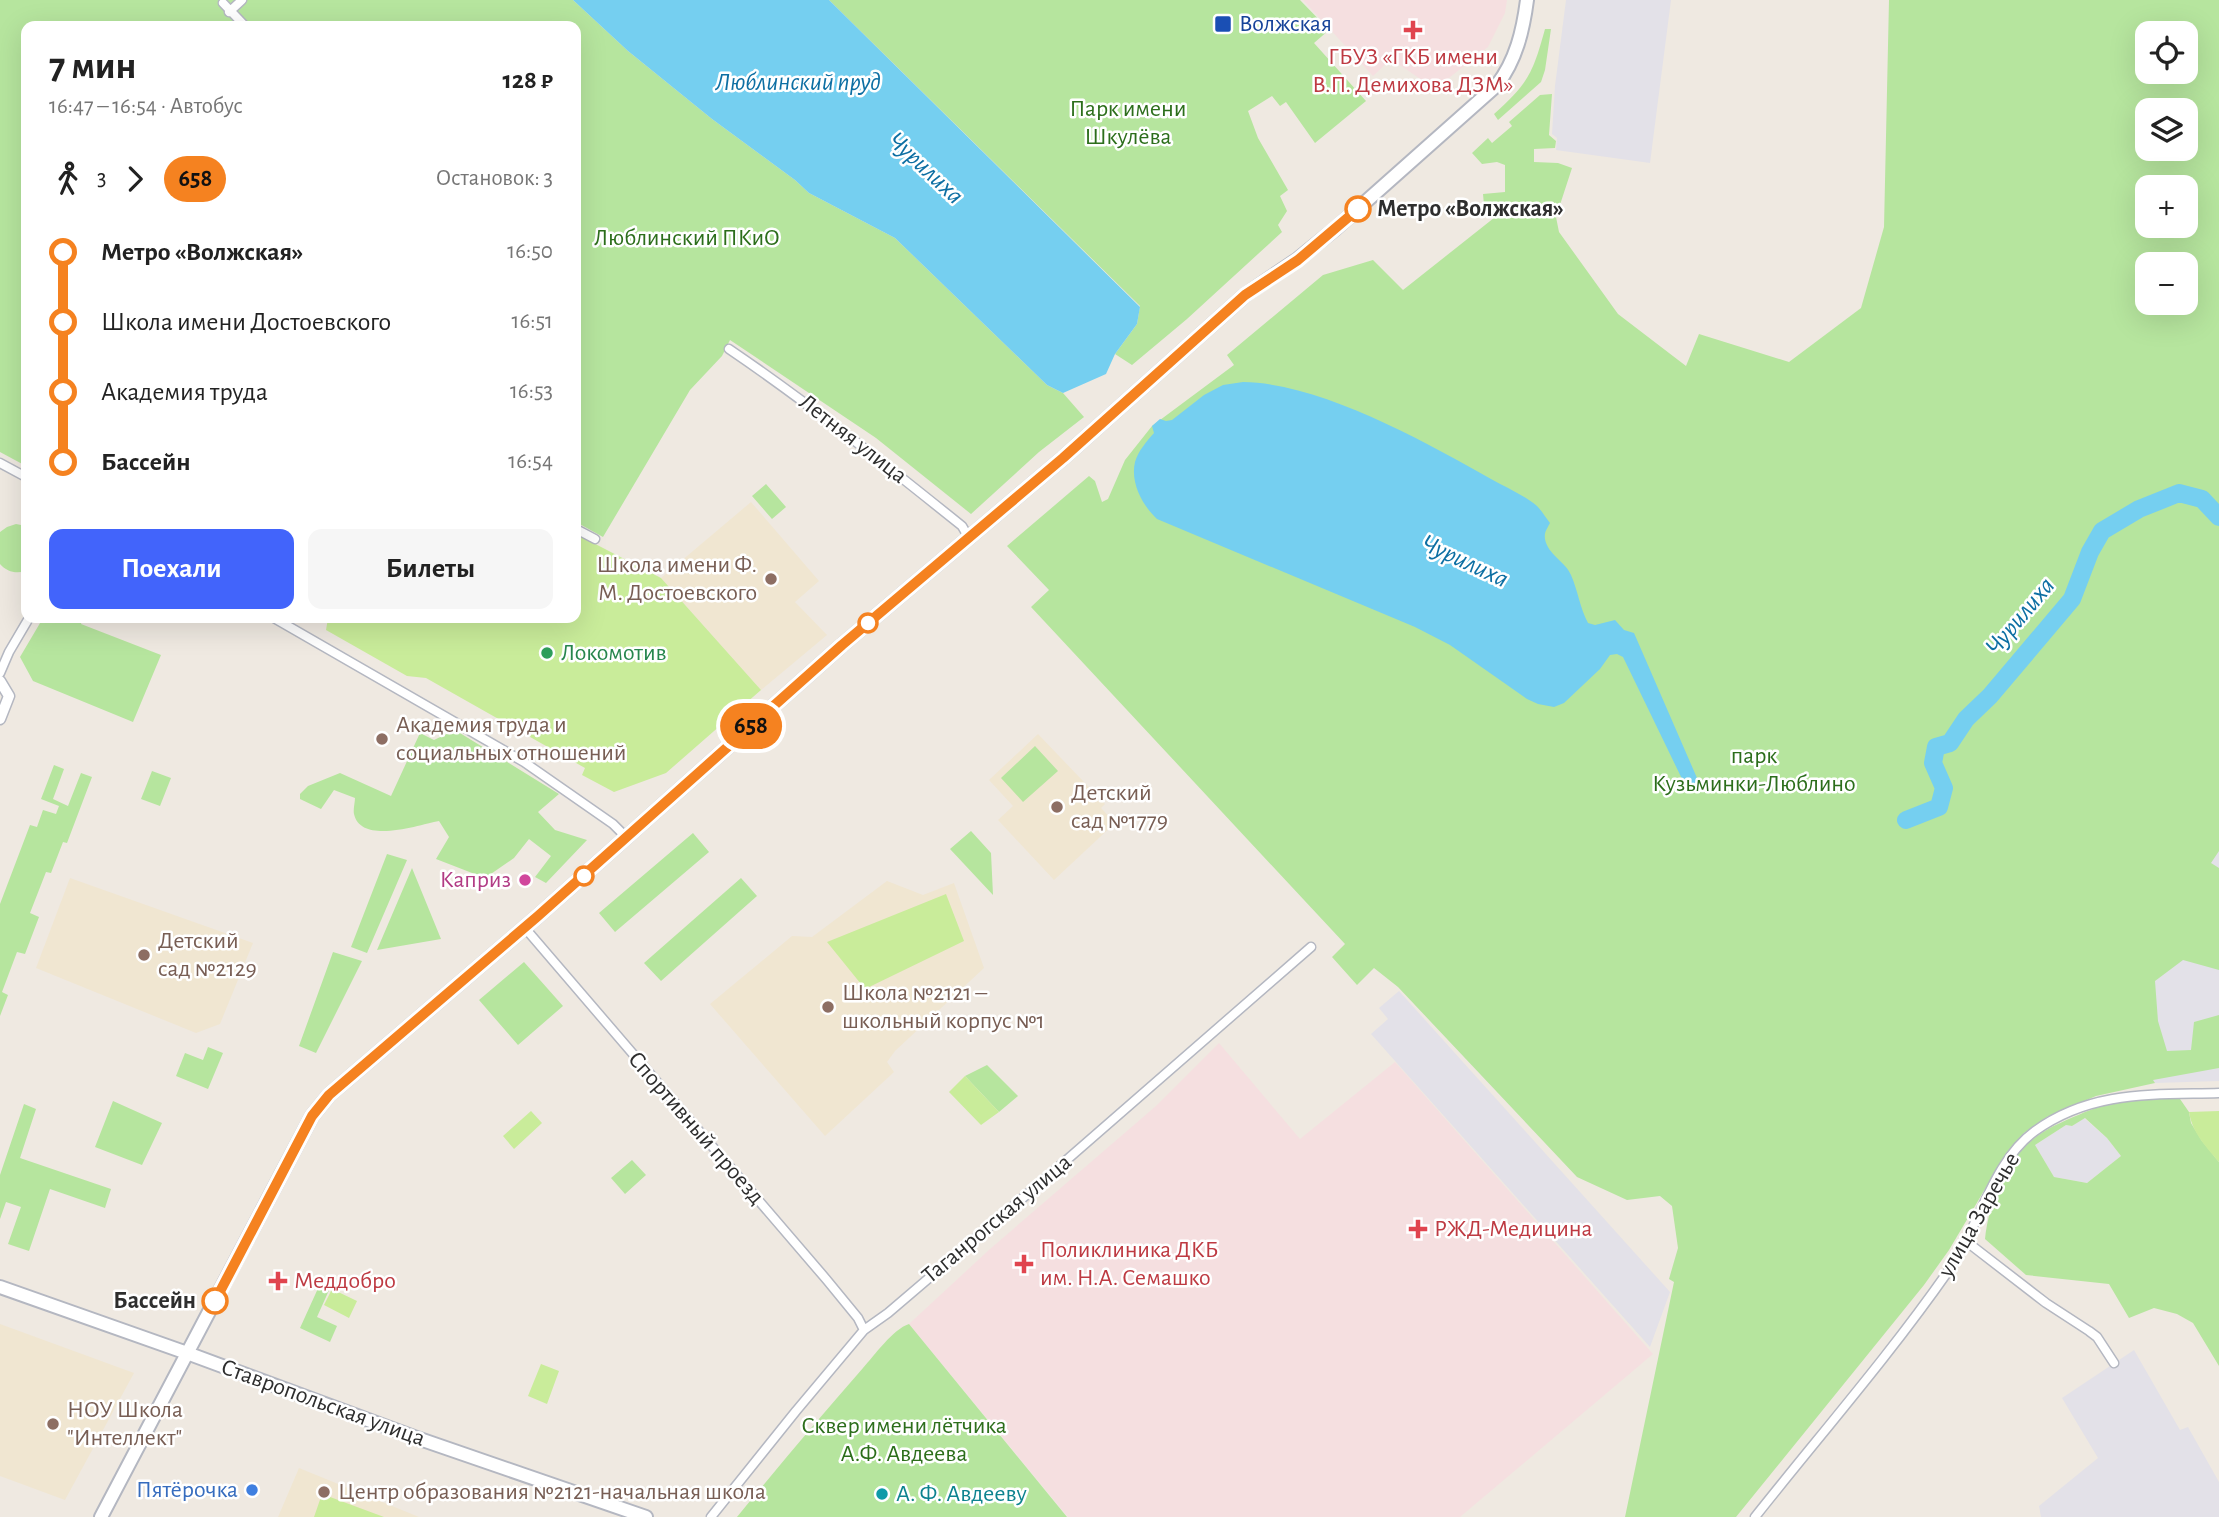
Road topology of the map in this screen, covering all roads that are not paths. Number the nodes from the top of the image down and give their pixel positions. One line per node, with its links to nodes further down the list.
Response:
1 (242, 0): 4 (street)
2 (1527, 0): 10 (main road)
3 (223, 4): 4 (street)
4 (229, 12): 5 (street)
5 (239, 21)
6 (729, 349): 10 (street, Летняя улица)
7 (0, 463): 8 (street)
8 (21, 474)
9 (581, 532): 11 (street)
10 (969, 538): 17 (main road)
11 (595, 539)
12 (26, 623): 14 (street)
13 (283, 623): 17 (street)
14 (0, 673)
15 (0, 681): 16 (street)
16 (0, 719)
17 (626, 837): 18 (main road)
18 (525, 928): 23 (street, Спортивный проезд); 24 (main road)
19 (1311, 947): 23 (street, Таганрогская улица)
20 (2219, 1093): 21 (street, улица Заречье)
21 (1966, 1242): 25 (street); 29 (street, улица Заречье)
22 (0, 1287): 24 (main road, Ставропольская улица)
23 (864, 1330): 28 (street, Таганрогская улица)
24 (187, 1353): 26 (main road); 27 (main road, Ставропольская улица)
25 (2115, 1363)
26 (101, 1517)
27 (646, 1517)
28 (711, 1517)
29 (1755, 1517)

